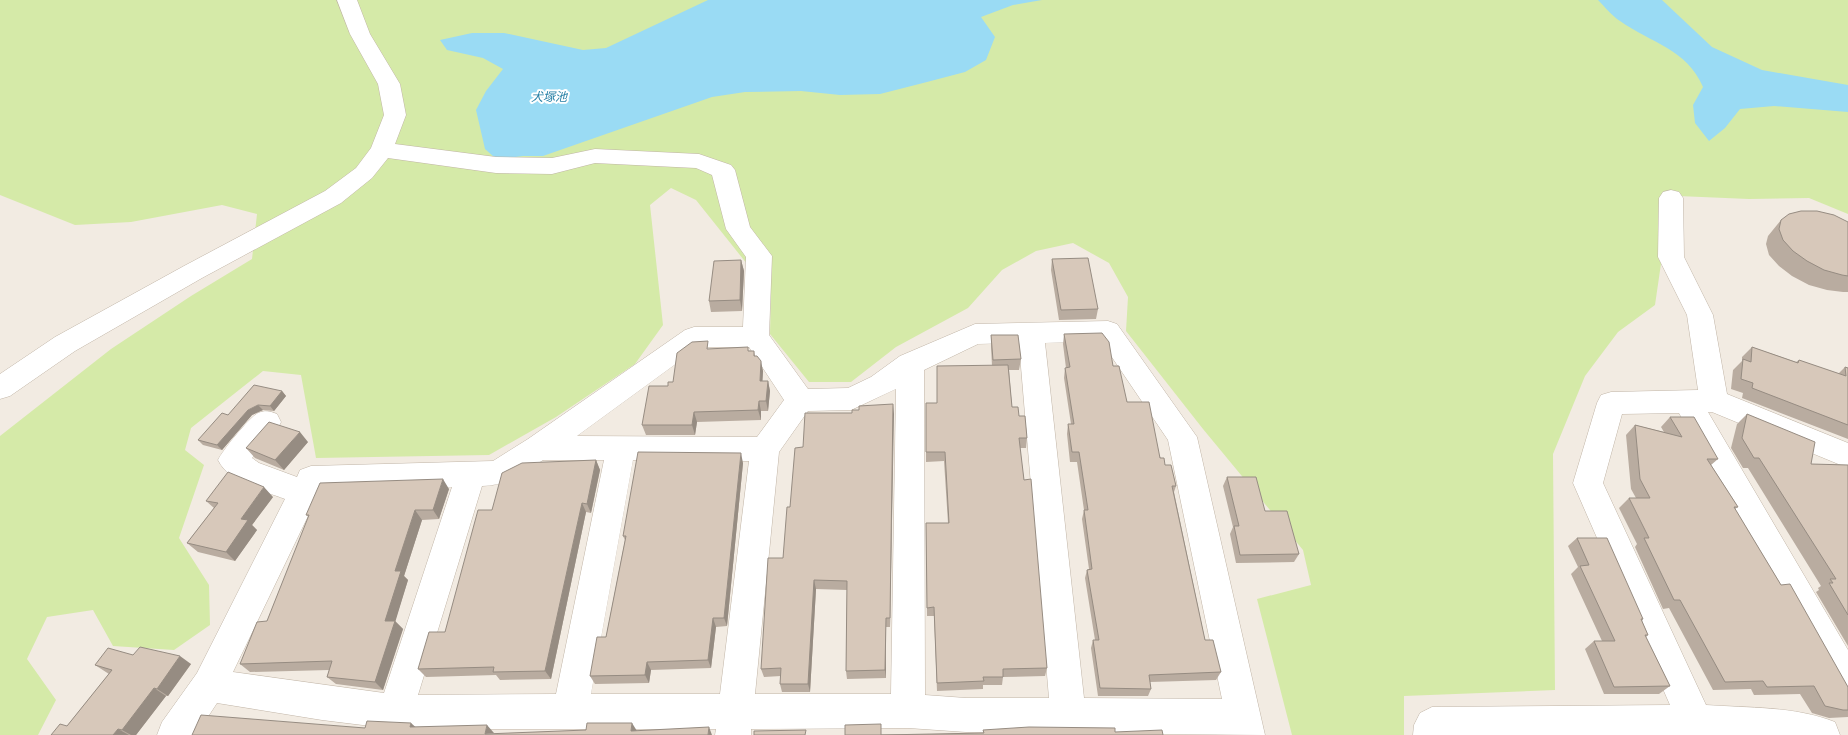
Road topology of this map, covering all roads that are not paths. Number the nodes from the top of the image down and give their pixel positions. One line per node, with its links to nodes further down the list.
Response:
1 (347, 0): 2 (street)
2 (382, 150): 5 (street); 7 (street)
3 (1671, 198): 9 (street)
4 (1031, 332): 6 (street); 22 (street); 24 (street)
5 (756, 337): 8 (street); 11 (street)
6 (910, 364): 8 (street); 20 (street)
7 (0, 388)
8 (800, 400): 13 (street)
9 (1701, 402): 14 (street); 17 (street); 25 (street)
10 (267, 422): 16 (street)
11 (538, 448): 12 (street); 15 (street)
12 (621, 448): 13 (street); 19 (street)
13 (764, 449): 23 (street)
14 (1848, 456)
15 (471, 474): 16 (street); 21 (street)
16 (303, 493): 18 (street)
17 (1848, 682)
18 (209, 686): 21 (street); 26 (street)
19 (570, 711): 21 (street); 23 (street)
20 (908, 711): 22 (street); 23 (street)
21 (395, 712)
22 (1068, 716): 24 (street)
23 (734, 723)
24 (1245, 726)
25 (1698, 728): 27 (street); 28 (street)
26 (175, 735)
27 (1431, 735)
28 (1822, 735)

